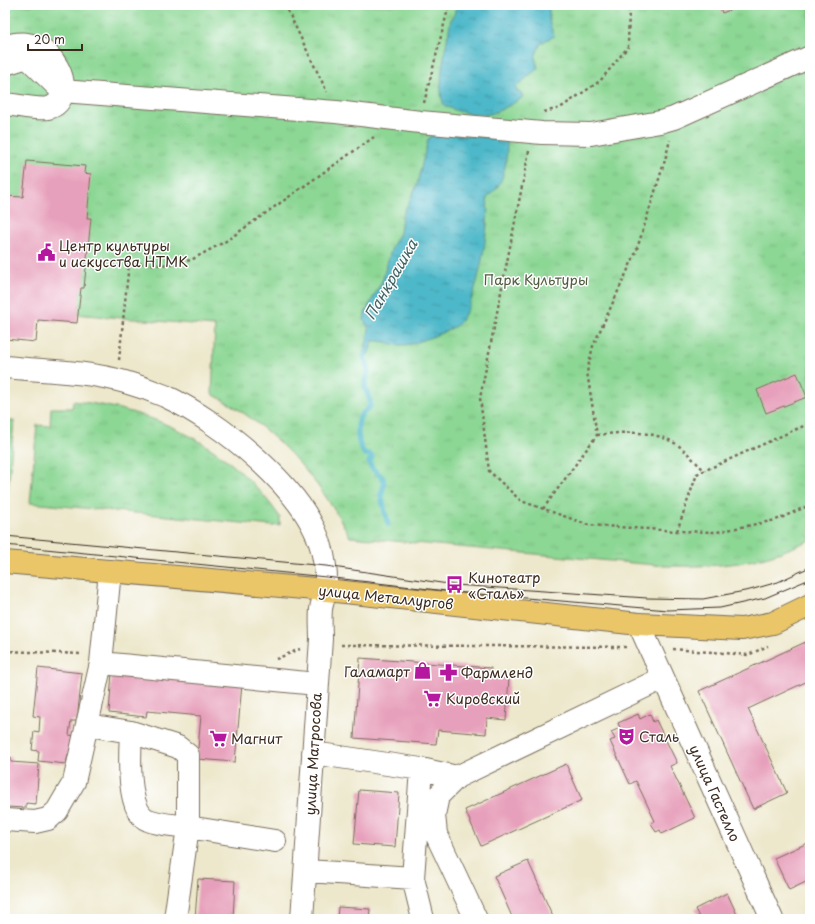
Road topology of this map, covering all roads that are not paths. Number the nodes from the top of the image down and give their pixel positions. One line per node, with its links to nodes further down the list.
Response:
1 (5, 47): 4 (street)
2 (810, 56): 4 (street)
3 (5, 64): 4 (street)
4 (62, 91): 5 (street)
5 (5, 104)
6 (5, 368): 9 (street, улица Матросова)
7 (5, 562): 8 (main road, улица Металлургов)
8 (110, 571): 9 (main road, улица Металлургов); 12 (street)
9 (326, 590): 11 (main road, улица Металлургов); 14 (street, улица Матросова)
10 (810, 605): 11 (main road, улица Металлургов)
11 (639, 624): 13 (street, улица Гастелло)
12 (101, 658): 14 (street); 15 (street)
13 (663, 678): 19 (street); 29 (street, улица Гастелло)
14 (317, 684): 17 (street, улица Матросова)
15 (88, 726): 16 (street); 20 (street)
16 (131, 732): 21 (street); 21 (street)
17 (313, 753): 18 (street); 23 (street, улица Матросова)
18 (421, 769): 19 (street); 24 (street)
19 (457, 777): 28 (street)
20 (5, 820)
21 (188, 827): 22 (street); 25 (street)
22 (275, 841)
23 (307, 871): 24 (street); 26 (street, улица Матросова)
24 (413, 878): 27 (street)
25 (176, 919)
26 (302, 919)
27 (423, 919)
28 (476, 919)
29 (772, 919)

